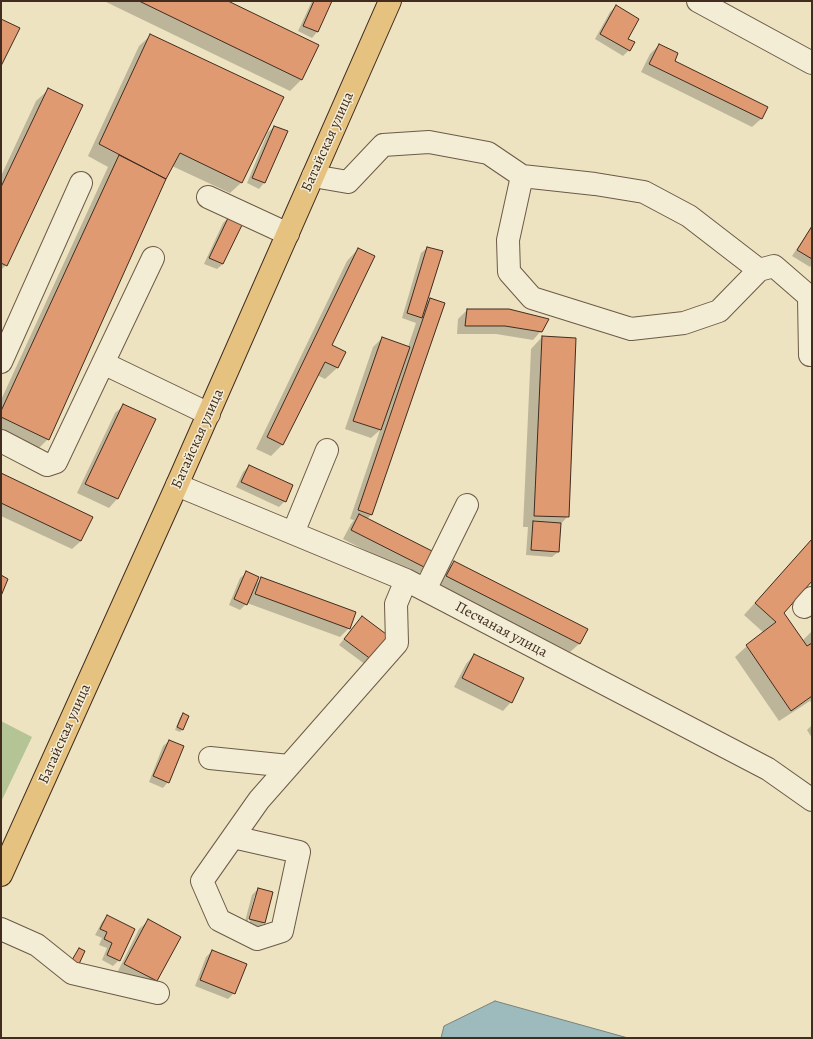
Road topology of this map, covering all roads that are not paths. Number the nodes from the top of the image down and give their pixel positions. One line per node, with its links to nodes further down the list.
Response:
1 (390, 1): 4 (highway, Батайская улица)
2 (698, 1): 3 (street)
3 (812, 63)
4 (313, 176): 5 (street); 8 (highway, Батайская улица)
5 (522, 176): 10 (street); 10 (street)
6 (81, 183): 13 (street)
7 (208, 197): 8 (street)
8 (288, 234): 15 (highway, Батайская улица)
9 (153, 258): 14 (street)
10 (759, 270): 11 (street)
11 (811, 298): 12 (street)
12 (810, 355)
13 (1, 362)
14 (103, 363): 15 (street); 16 (street)
15 (208, 414): 18 (highway, Батайская улица)
16 (1, 441)
17 (327, 450): 20 (street)
18 (178, 485): 20 (street, Песчаная улица); 27 (highway, Батайская улица)
19 (467, 505): 22 (street)
20 (293, 533): 21 (street, Песчаная улица)
21 (406, 580): 22 (street, Песчаная улица); 24 (street)
22 (426, 590): 25 (street, Песчаная улица)
23 (210, 758): 24 (street)
24 (290, 766): 26 (street)
25 (812, 800)
26 (233, 837): 26 (street)
27 (1, 875)
28 (1, 929): 29 (street)
29 (158, 993)

